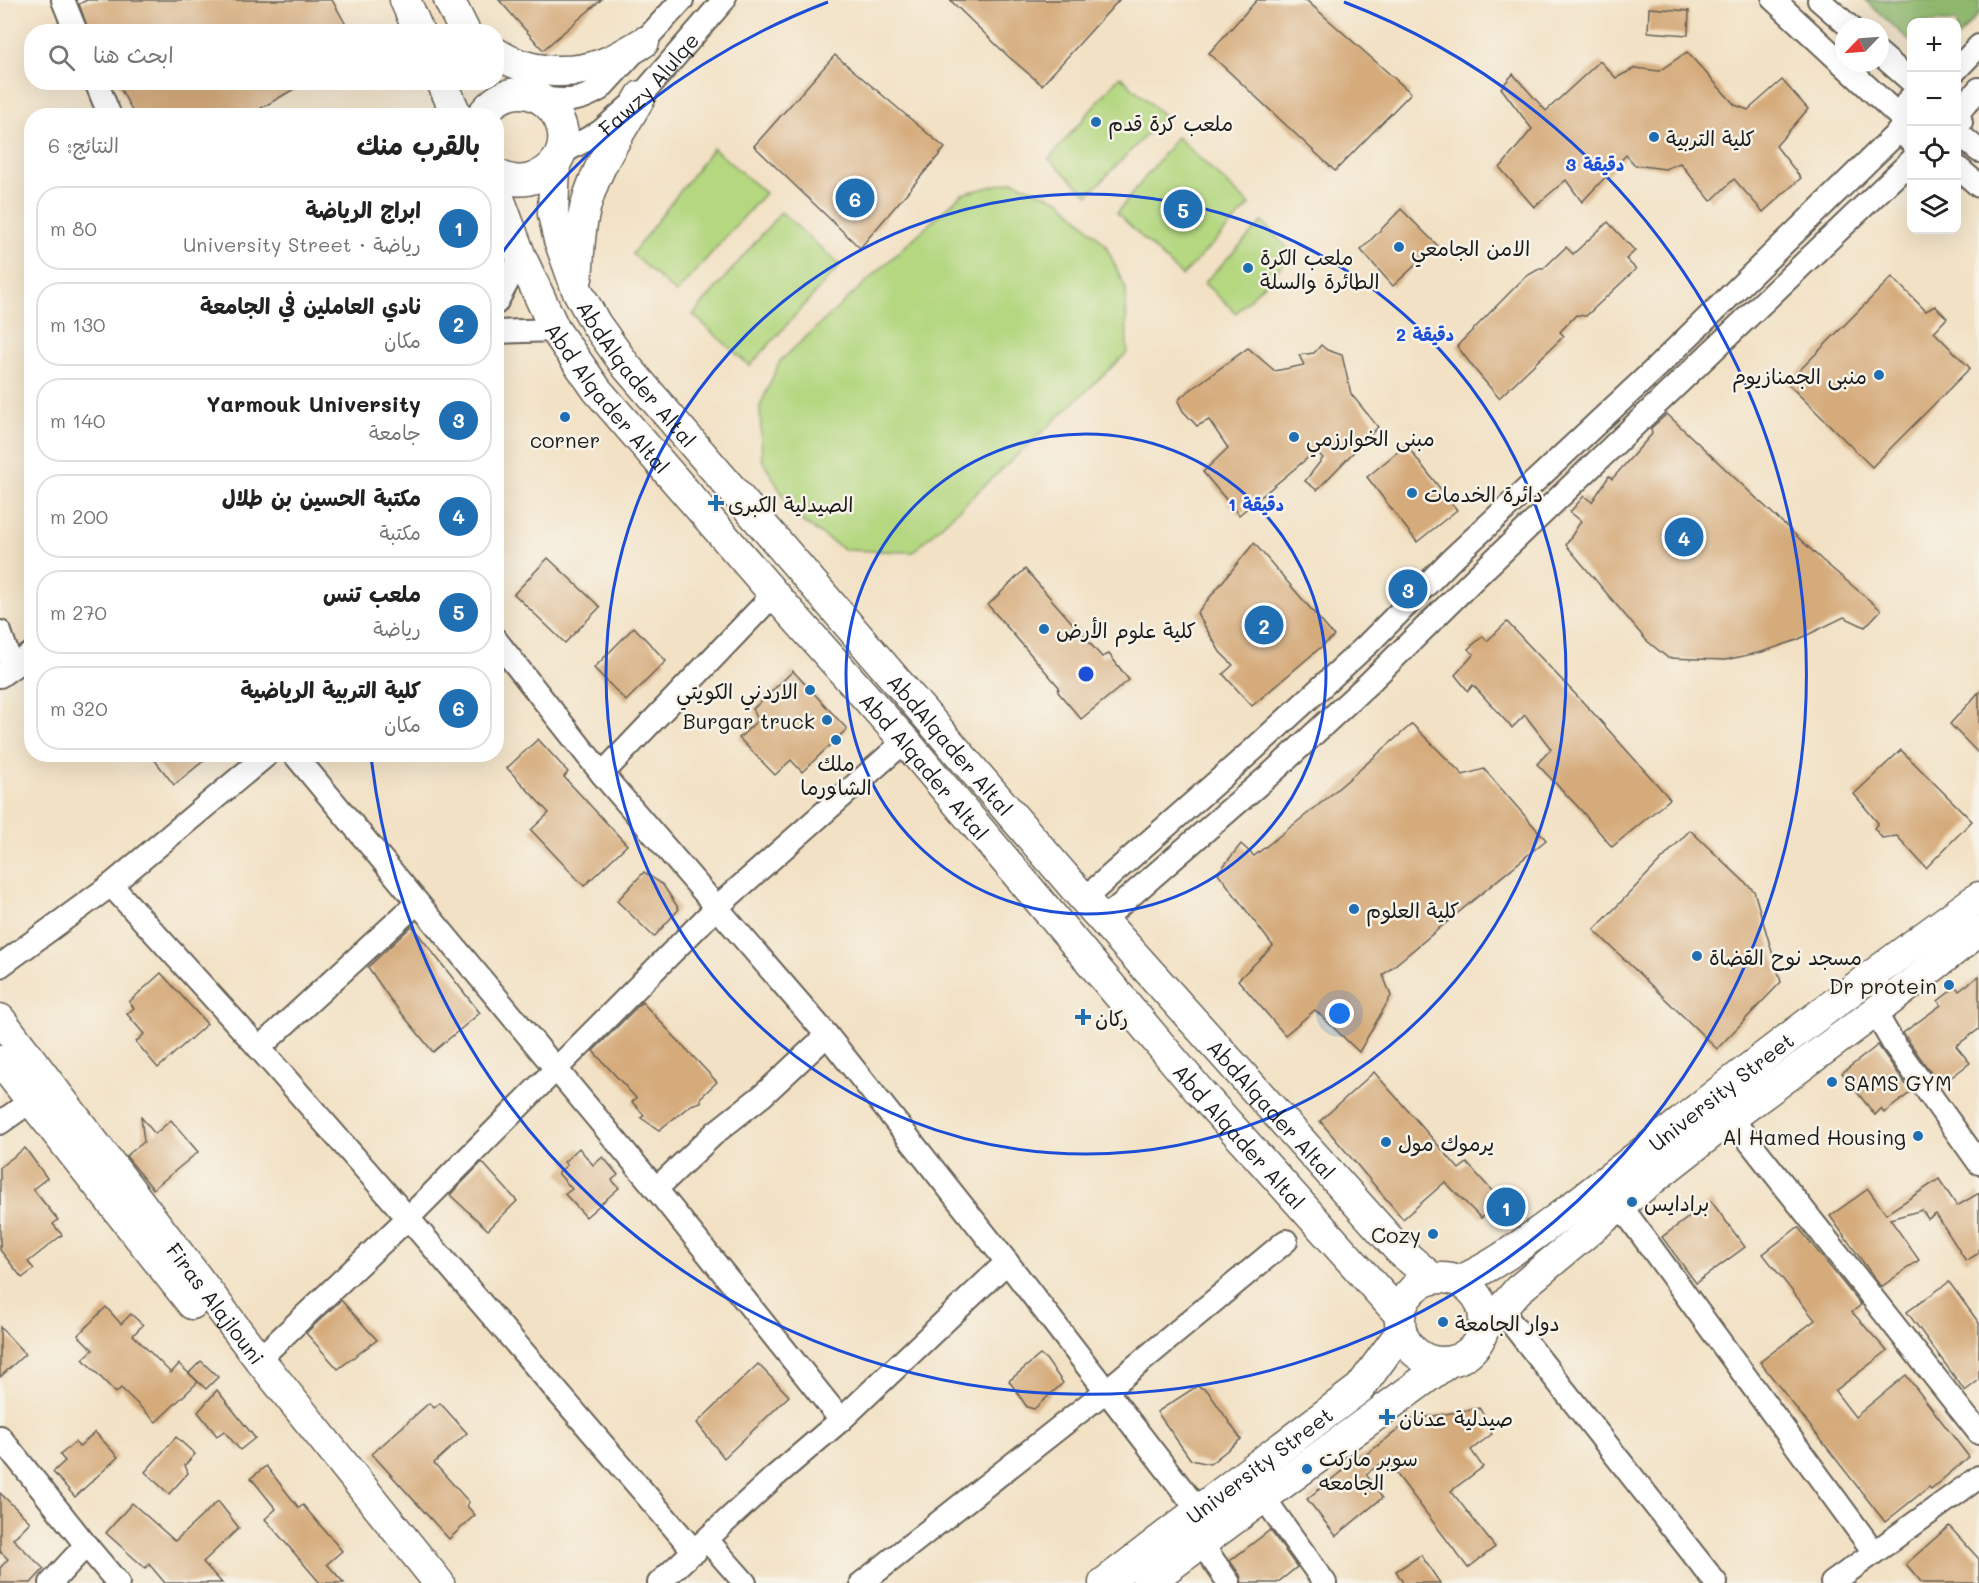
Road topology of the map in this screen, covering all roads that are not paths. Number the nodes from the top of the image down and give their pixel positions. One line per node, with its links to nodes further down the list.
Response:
1 (63, 0): 8 (street)
2 (405, 0): 9 (main road)
3 (682, 0): 10 (street)
4 (724, 0): 20 (street, Fawzy Alulqe)
5 (1774, 0): 27 (street)
6 (1819, 0): 7 (street)
7 (1840, 18)
8 (73, 24)
9 (416, 24)
10 (644, 42): 12 (main road); 19 (street)
11 (1979, 46): 14 (street)
12 (504, 57)
13 (1889, 62): 15 (street)
14 (1961, 65)
15 (1907, 78)
16 (1979, 89): 25 (street)
17 (99, 90): 22 (street)
18 (446, 90): 23 (main road)
19 (517, 90): 24 (main road); 29 (main road, AbdAlqader Altal)
20 (641, 96): 29 (street, Fawzy Alulqe); 37 (main road)
21 (1907, 100): 27 (street)
22 (107, 108)
23 (453, 108)
24 (488, 108)
25 (1961, 115)
26 (1961, 126): 28 (street)
27 (1904, 129): 42 (street)
28 (1979, 151)
29 (558, 158): 32 (main road); 37 (main road, AbdAlqader Altal)
30 (1907, 164): 45 (street)
31 (1961, 170): 33 (street)
32 (504, 177)
33 (1979, 186)
34 (504, 211): 35 (main road, Abd Alqader Altal)
35 (521, 257): 36 (street); 38 (main road, Abd Alqader Altal)
36 (504, 288)
37 (577, 290): 55 (main road, AbdAlqader Altal)
38 (555, 330): 39 (street); 40 (main road, Abd Alqader Altal)
39 (504, 332)
40 (774, 594): 47 (main road, Abd Alqader Altal); 50 (street)
41 (0, 633): 46 (street)
42 (1368, 644): 45 (street); 55 (street)
43 (504, 650): 50 (street)
44 (24, 659): 46 (street)
45 (1389, 664): 55 (street)
46 (6, 672)
47 (905, 741): 54 (street); 75 (main road, Abd Alqader Altal)
48 (258, 762): 51 (street)
49 (301, 762): 53 (street)
50 (602, 774): 54 (street)
51 (111, 885): 57 (street); 61 (street)
52 (1979, 897): 73 (main road, University Street)
53 (417, 903): 61 (street); 63 (street)
54 (717, 907): 60 (street); 63 (street)
55 (1094, 910): 73 (main road, AbdAlqader Altal)
56 (1979, 931): 58 (main road, University Street)
57 (0, 966)
58 (1875, 1012): 65 (main road, University Street); 67 (street)
59 (0, 1019): 76 (main road, Firas Alajlouni)
60 (827, 1035): 68 (street); 72 (street)
61 (259, 1048): 70 (street)
62 (0, 1062): 64 (main road, Firas Alajlouni)
63 (556, 1070): 68 (street); 70 (street)
64 (31, 1101): 66 (street); 91 (main road, Firas Alajlouni)
65 (1731, 1118): 69 (main road, University Street); 80 (street)
66 (0, 1123)
67 (1979, 1164)
68 (656, 1189): 79 (street)
69 (1620, 1205): 74 (main road, University Street); 88 (street)
70 (408, 1218): 76 (street); 87 (street)
71 (1286, 1241): 78 (street)
72 (1007, 1262): 78 (street); 79 (street)
73 (1445, 1280): 74 (main road); 75 (main road)
74 (1492, 1320): 77 (main road); 100 (street)
75 (1400, 1323): 77 (main road); 84 (main road, University Street)
76 (259, 1359): 92 (main road, Firas Alajlouni)
77 (1447, 1363): 83 (main road, University Street)
78 (1107, 1390): 84 (street); 95 (street)
79 (841, 1420): 87 (street)
80 (1979, 1433)
81 (3, 1448): 86 (street)
82 (1979, 1477): 88 (street)
83 (1264, 1498): 85 (main road, University Street); 99 (street)
84 (1198, 1510): 96 (main road, University Street)
85 (1200, 1543): 97 (main road, University Street); 98 (street)
86 (86, 1545): 89 (street); 90 (street)
87 (701, 1546): 93 (street); 94 (street)
88 (1874, 1552): 101 (street)
89 (51, 1583)
90 (118, 1583)
91 (413, 1583)
92 (439, 1583)
93 (659, 1583)
94 (745, 1583)
95 (862, 1583)
96 (1104, 1583)
97 (1147, 1583)
98 (1229, 1583)
99 (1325, 1583)
100 (1716, 1583)
101 (1832, 1583)

